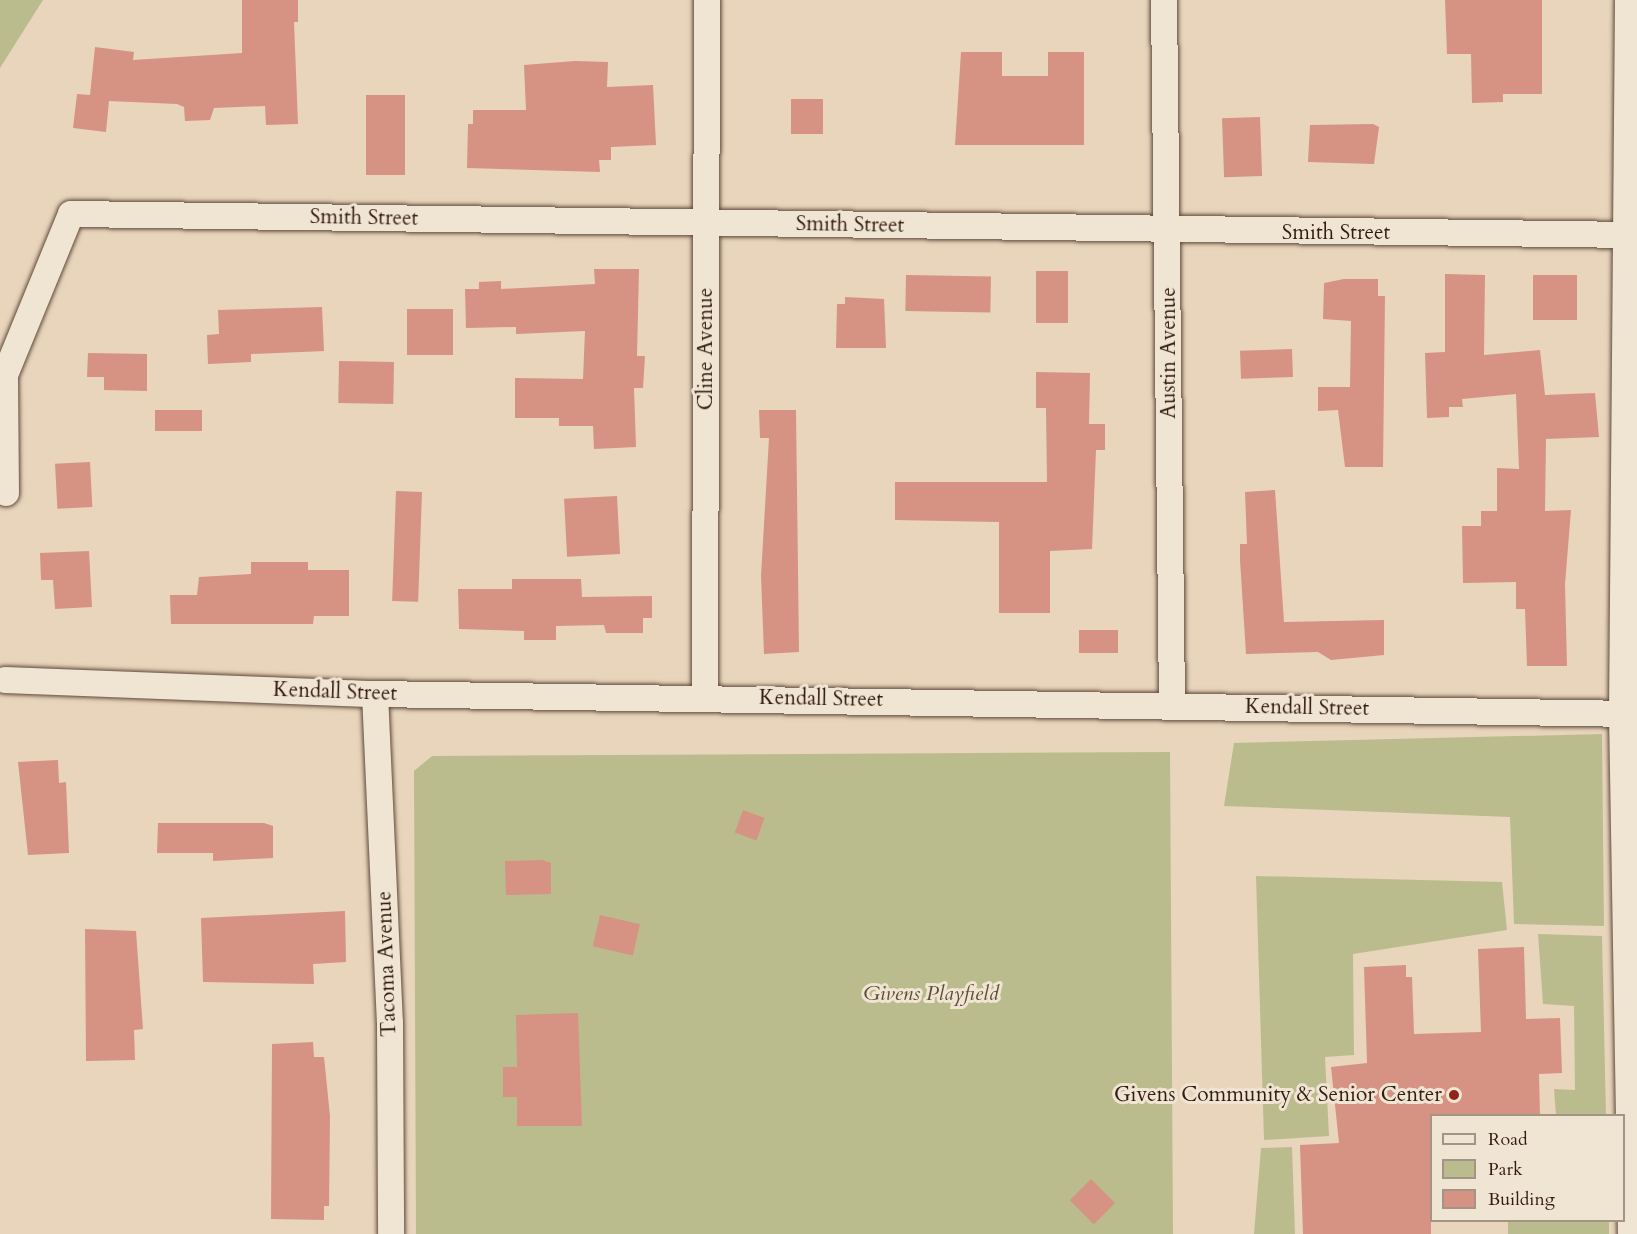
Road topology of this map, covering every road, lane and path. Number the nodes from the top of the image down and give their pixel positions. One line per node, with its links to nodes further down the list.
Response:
1 (707, 0): 4 (street, Cline Avenue)
2 (1164, 0): 5 (street, Austin Avenue)
3 (1631, 0): 6 (main road)
4 (706, 222): 5 (street, Smith Street); 7 (street, Smith Street); 10 (street, Cline Avenue)
5 (1168, 232): 6 (street, Smith Street); 11 (street, Austin Avenue)
6 (1630, 235): 12 (main road)
7 (6, 493)
8 (5, 680): 9 (street, Kendall Street)
9 (375, 694): 10 (street, Kendall Street); 13 (street, Tacoma Avenue)
10 (705, 697): 11 (street, Kendall Street)
11 (1172, 705): 12 (street, Kendall Street)
12 (1631, 713): 14 (main road)
13 (391, 1234)
14 (1634, 1234)

